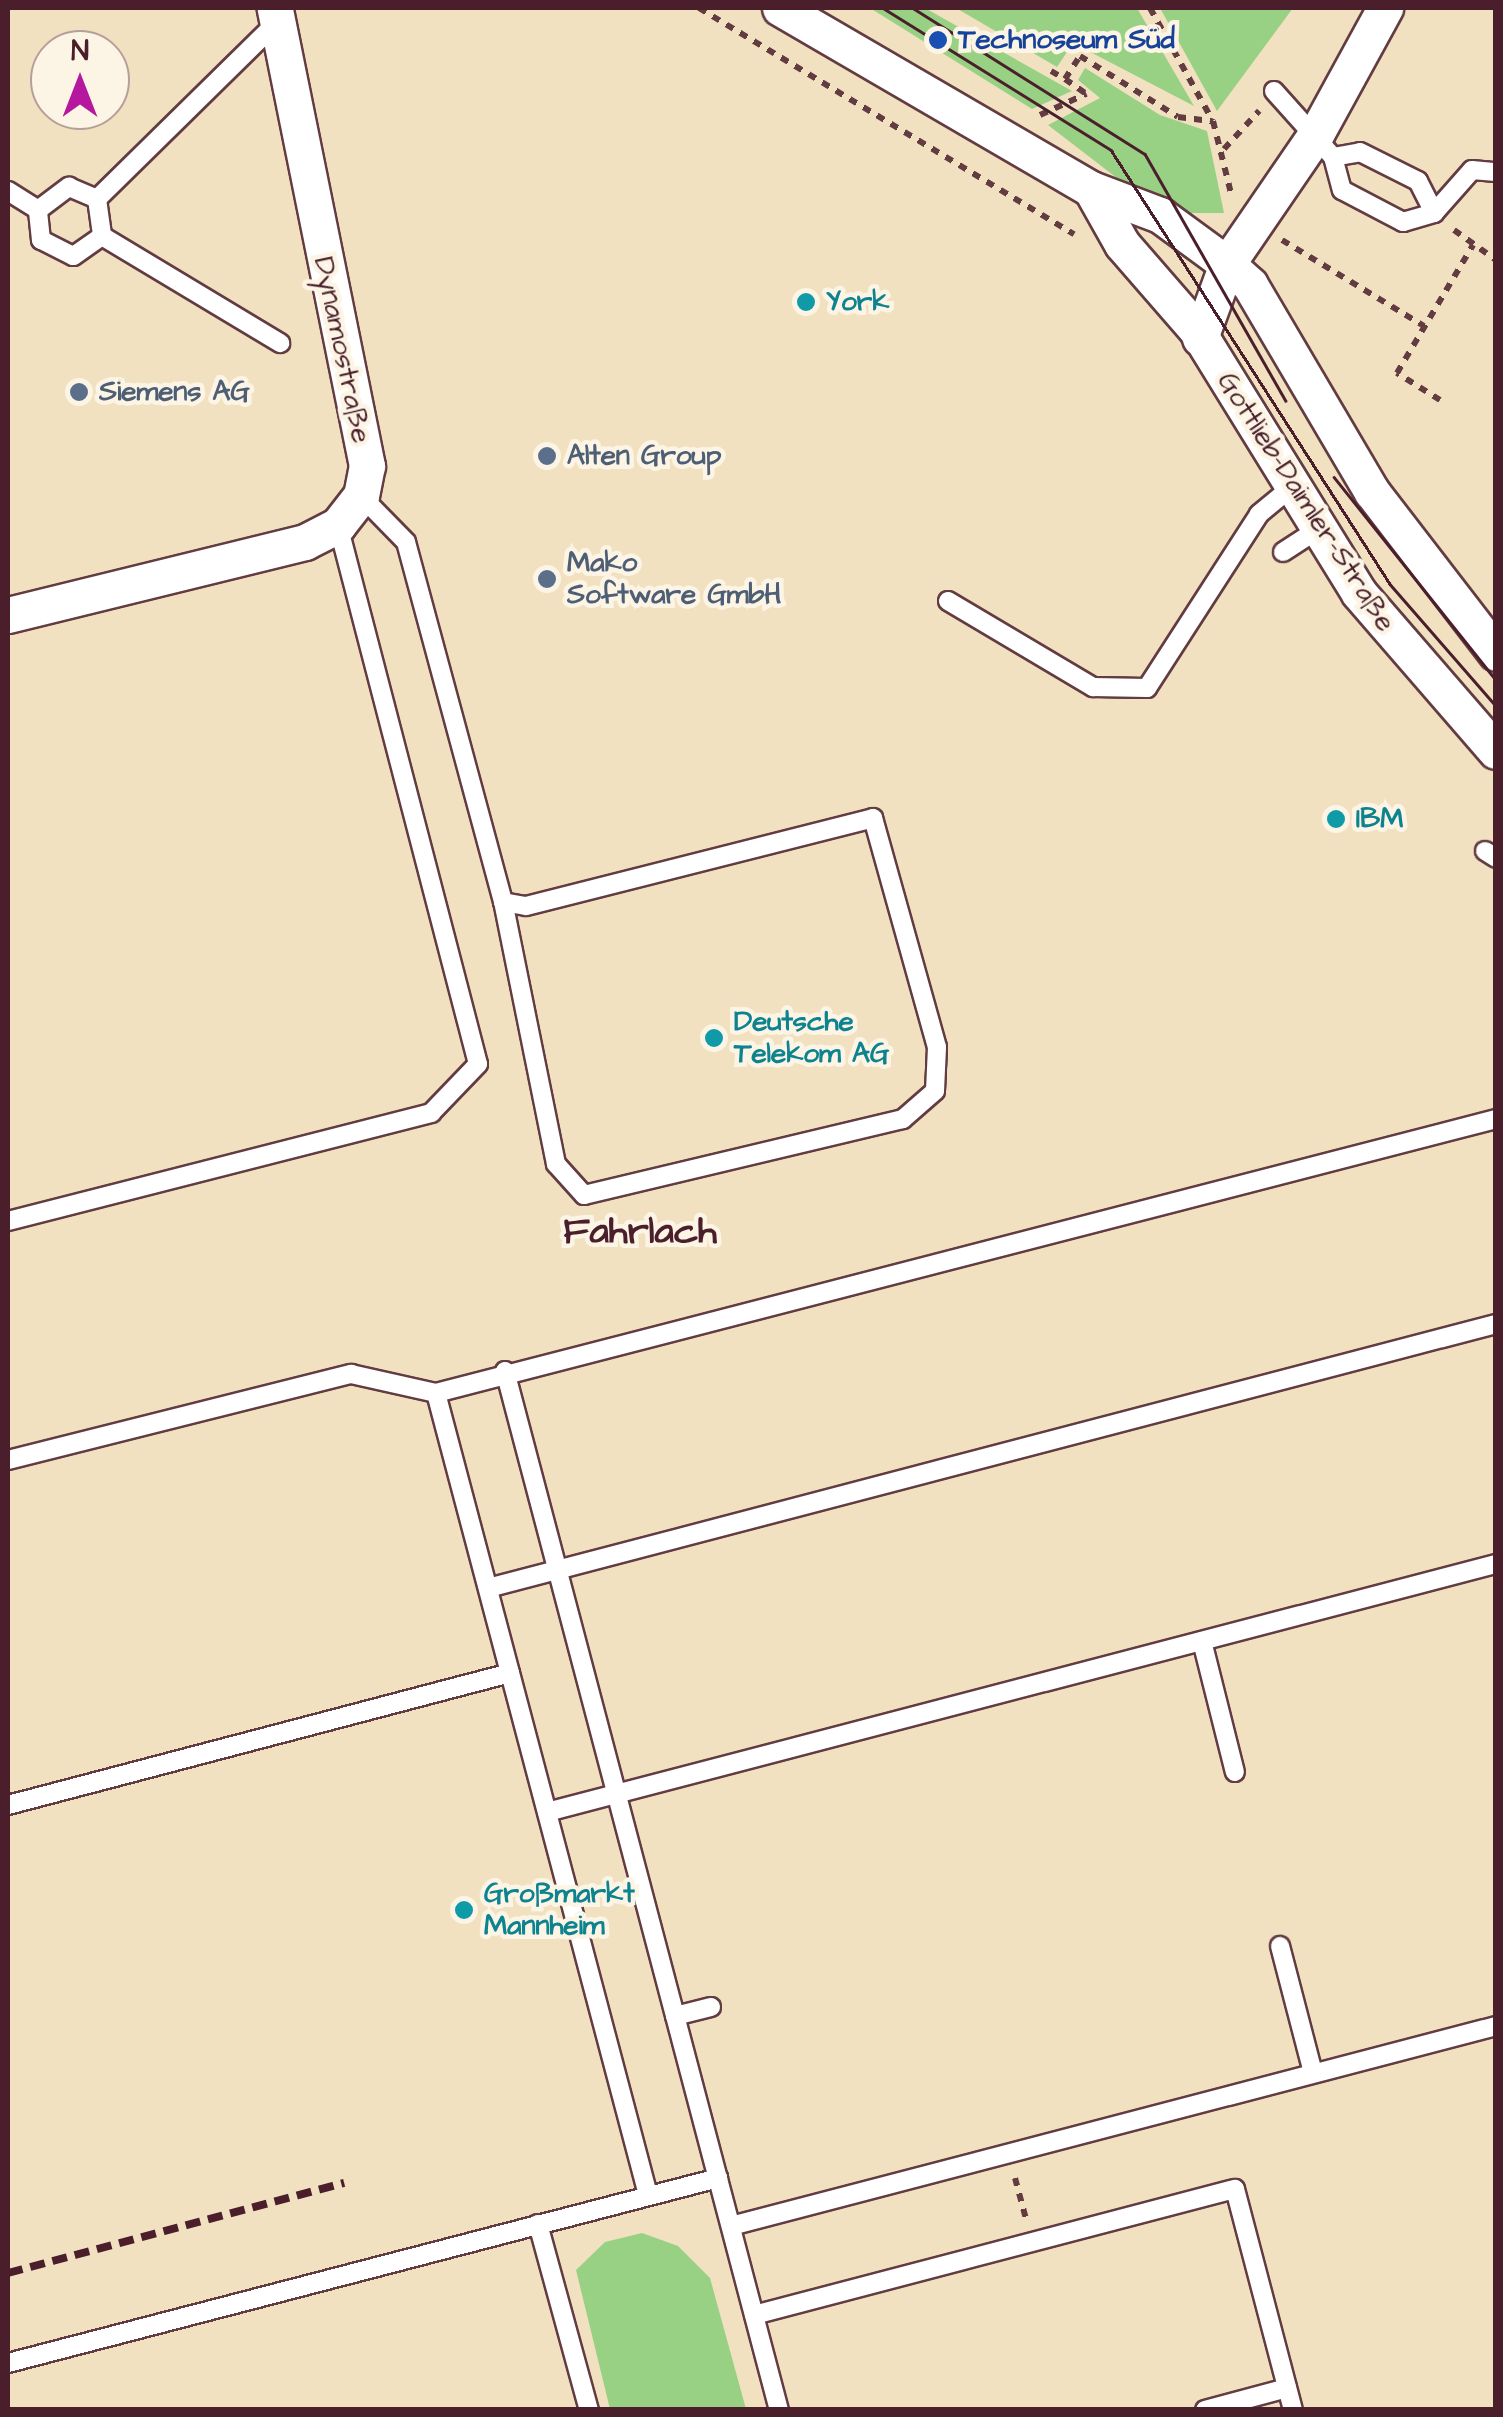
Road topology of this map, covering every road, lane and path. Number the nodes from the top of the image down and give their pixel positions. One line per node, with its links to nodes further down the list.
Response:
1 (698, 8): 21 (path)
2 (780, 8): 14 (street)
3 (1150, 8): 10 (path)
4 (1384, 8): 11 (street)
5 (273, 17): 16 (lane); 30 (street, Dynamostraße)
6 (1051, 71): 7 (path)
7 (1065, 79): 9 (path); 10 (path)
8 (1274, 91): 11 (lane); 12 (path)
9 (1040, 115)
10 (1213, 121): 12 (path)
11 (1325, 146): 18 (lane); 18 (lane); 19 (street)
12 (1223, 150): 19 (path)
13 (1496, 172): 18 (lane)
14 (1091, 189): 24 (street); 26 (street, Gottlieb-Daimler-Straße)
15 (8, 191): 17 (lane)
16 (96, 200): 17 (lane); 20 (lane)
17 (38, 210): 20 (lane)
18 (1434, 213): 22 (path)
19 (1256, 224): 24 (street); 25 (path)
20 (102, 236): 27 (lane)
21 (1080, 238)
22 (1473, 246): 23 (path); 25 (path)
23 (1496, 260)
24 (1227, 264): 26 (street); 36 (street)
25 (1424, 326): 28 (path)
26 (1200, 338): 29 (street, Gottlieb-Daimler-Straße)
27 (280, 343)
28 (1440, 400)
29 (1294, 485): 32 (street, Gottlieb-Daimler-Straße); 34 (lane)
30 (361, 496): 31 (street); 38 (lane)
31 (338, 525): 35 (street); 40 (lane)
32 (1320, 528): 33 (lane); 37 (street, Gottlieb-Daimler-Straße)
33 (1283, 552)
34 (948, 601)
35 (8, 615)
36 (1496, 653)
37 (1496, 751)
38 (503, 902): 38 (lane)
39 (1496, 1119): 42 (lane)
40 (8, 1221)
41 (1496, 1324): 46 (lane)
42 (505, 1371): 43 (lane); 46 (lane)
43 (436, 1393): 44 (lane); 47 (lane)
44 (8, 1460)
45 (1496, 1564): 48 (lane)
46 (558, 1569): 47 (lane); 51 (lane)
47 (488, 1588): 49 (lane)
48 (1202, 1641): 50 (lane); 51 (lane)
49 (510, 1673): 52 (lane); 53 (lane)
50 (1234, 1772)
51 (617, 1794): 53 (lane); 56 (lane)
52 (8, 1805)
53 (547, 1812): 61 (lane)
54 (1280, 1946): 58 (lane)
55 (711, 2007): 56 (lane)
56 (676, 2016): 60 (lane)
57 (1496, 2026): 58 (lane)
58 (1313, 2073): 59 (lane)
59 (1008, 2153): 63 (lane); 64 (path)
60 (718, 2178): 61 (lane); 63 (lane)
61 (648, 2195): 62 (lane)
62 (538, 2224): 66 (lane); 68 (lane)
63 (730, 2226): 65 (lane)
64 (1032, 2242): 65 (lane); 67 (lane)
65 (754, 2315): 69 (lane)
66 (8, 2363)
67 (1287, 2388): 70 (lane); 71 (lane)
68 (589, 2410)
69 (779, 2410)
70 (1205, 2410)
71 (1292, 2410)

